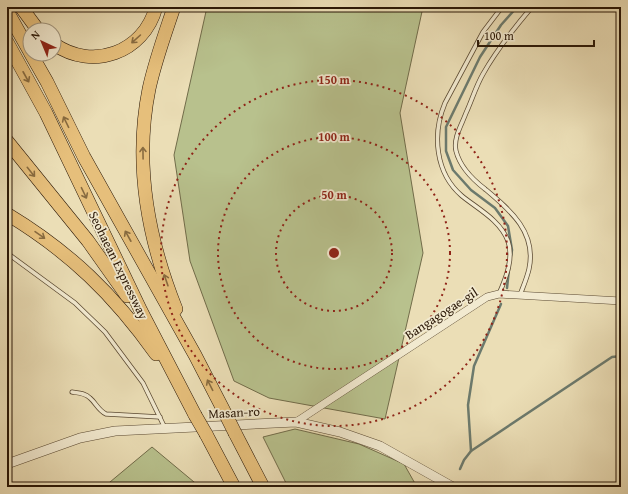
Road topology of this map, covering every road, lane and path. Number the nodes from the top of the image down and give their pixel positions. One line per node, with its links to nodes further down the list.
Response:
1 (20, 7): 7 (highway)
2 (156, 7): 10 (highway, one-way to 10)
3 (502, 7): 15 (lane)
4 (532, 7): 16 (lane)
5 (7, 11): 8 (highway, Seohaean Expressway)
6 (171, 11): 18 (highway, one-way to 6)
7 (32, 22)
8 (22, 37)
9 (7, 42): 20 (highway, Seohaean Expressway, one-way to 20)
10 (62, 49)
11 (36, 62): 18 (highway, Seohaean Expressway, one-way to 11)
12 (7, 141): 20 (highway, one-way to 20)
13 (7, 214): 20 (highway, one-way to 20)
14 (7, 253): 21 (lane)
15 (499, 294): 16 (street, Bangagogae-gil); 22 (street, Bangagogae-gil)
16 (520, 295): 17 (street, Bangagogae-gil)
17 (621, 301)
18 (195, 356): 26 (highway, Seohaean Expressway, one-way to 18, bridge)
19 (72, 392): 21 (lane)
20 (195, 416): 25 (highway, Seohaean Expressway, bridge)
21 (160, 417): 23 (lane)
22 (296, 422): 23 (street, Masan-ro); 27 (street, Masan-ro)
23 (165, 428): 24 (street, Masan-ro)
24 (7, 464)
25 (234, 487)
26 (263, 487)
27 (453, 487)

